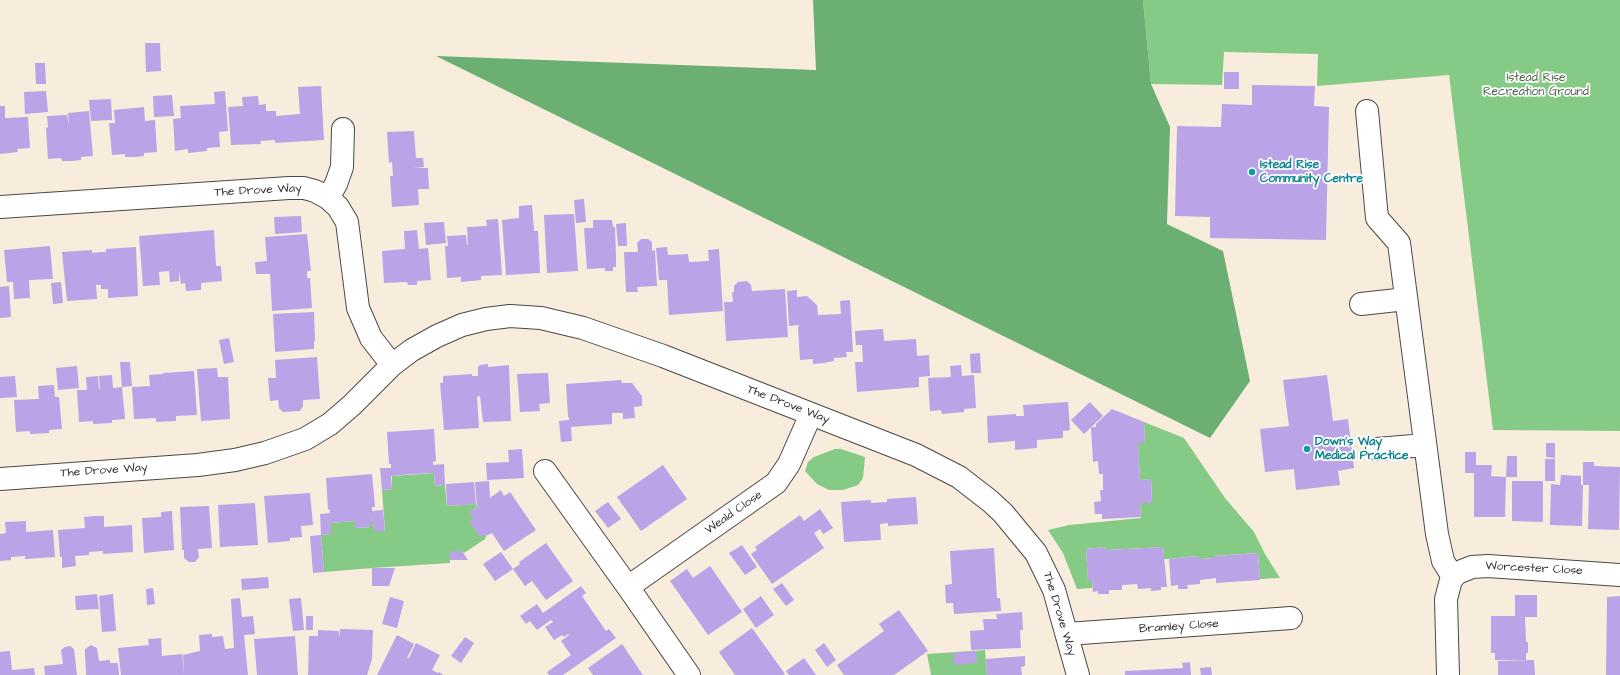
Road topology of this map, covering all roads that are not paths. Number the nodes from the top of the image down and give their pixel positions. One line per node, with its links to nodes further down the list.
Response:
1 (1367, 111): 5 (street)
2 (343, 129): 3 (street)
3 (328, 198): 4 (street, The Drove Way); 7 (street, The Drove Way)
4 (0, 207)
5 (1406, 298): 6 (street); 9 (street)
6 (1361, 304)
7 (392, 365): 8 (street, The Drove Way); 12 (street, The Drove Way)
8 (811, 414): 15 (street, Weald Close); 17 (street, The Drove Way)
9 (1425, 445): 10 (street); 14 (street)
10 (1377, 450)
11 (545, 472): 15 (street)
12 (0, 479)
13 (1620, 575): 14 (street, Worcester Close)
14 (1453, 577): 20 (street)
15 (628, 588): 18 (street)
16 (1291, 618): 17 (street, Bramley Close)
17 (1067, 634): 19 (street, The Drove Way)
18 (689, 675)
19 (1078, 675)
20 (1448, 675)

